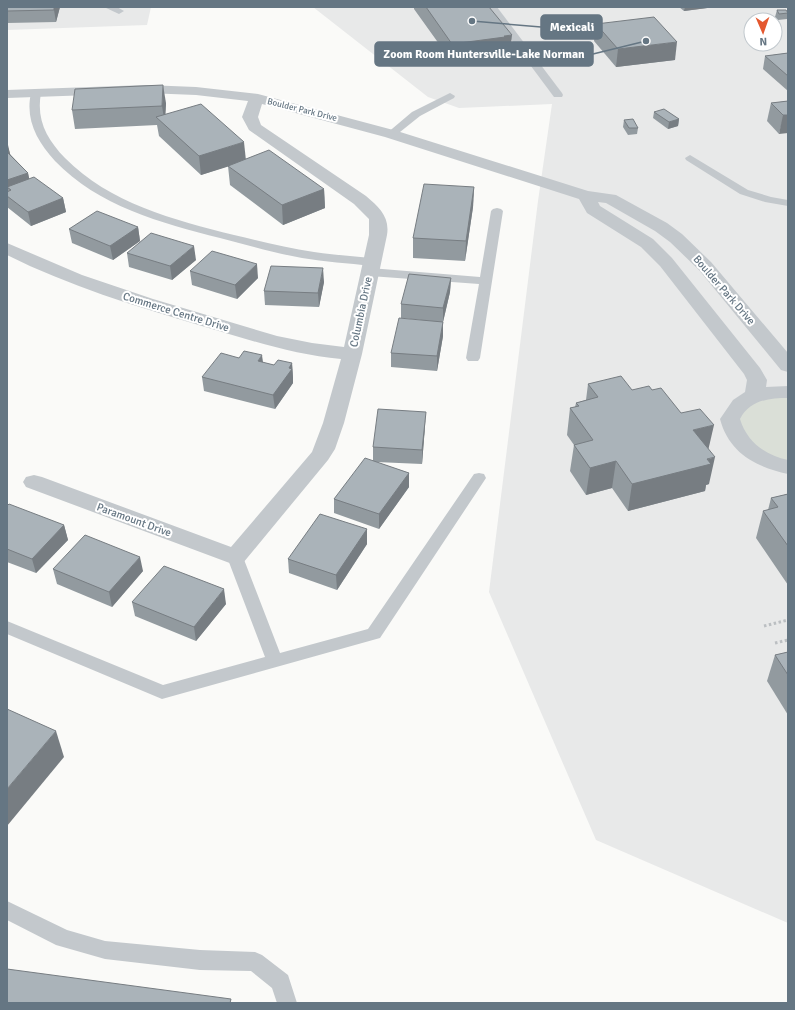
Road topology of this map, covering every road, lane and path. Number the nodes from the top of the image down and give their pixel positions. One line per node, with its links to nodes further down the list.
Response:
1 (109, 7): 3 (lane)
2 (492, 7): 6 (lane)
3 (119, 11)
4 (36, 93): 5 (street, Boulder Park Drive); 8 (street, Boulder Park Drive); 15 (lane)
5 (7, 94)
6 (558, 94)
7 (450, 96): 9 (lane)
8 (258, 98): 9 (street, Boulder Park Drive); 15 (street, Columbia Drive)
9 (391, 134): 11 (street, Boulder Park Drive)
10 (690, 158): 12 (lane)
11 (586, 196): 19 (street, Boulder Park Drive); 21 (street)
12 (788, 203)
13 (497, 211): 16 (lane)
14 (7, 248): 17 (street, Commerce Centre Drive)
15 (371, 267): 16 (lane); 17 (street, Columbia Drive)
16 (486, 281): 18 (lane)
17 (352, 354): 25 (street, Columbia Drive)
18 (473, 358)
19 (788, 366)
20 (788, 392): 21 (street)
21 (754, 395): 22 (street)
22 (788, 467)
23 (479, 478): 31 (lane)
24 (34, 482): 25 (street, Paramount Drive)
25 (235, 557): 31 (lane)
26 (788, 620): 28 (path)
27 (7, 626): 31 (lane)
28 (764, 626)
29 (788, 640): 30 (path)
30 (775, 644)
31 (275, 661)
32 (7, 910): 33 (lane)
33 (286, 1003)

